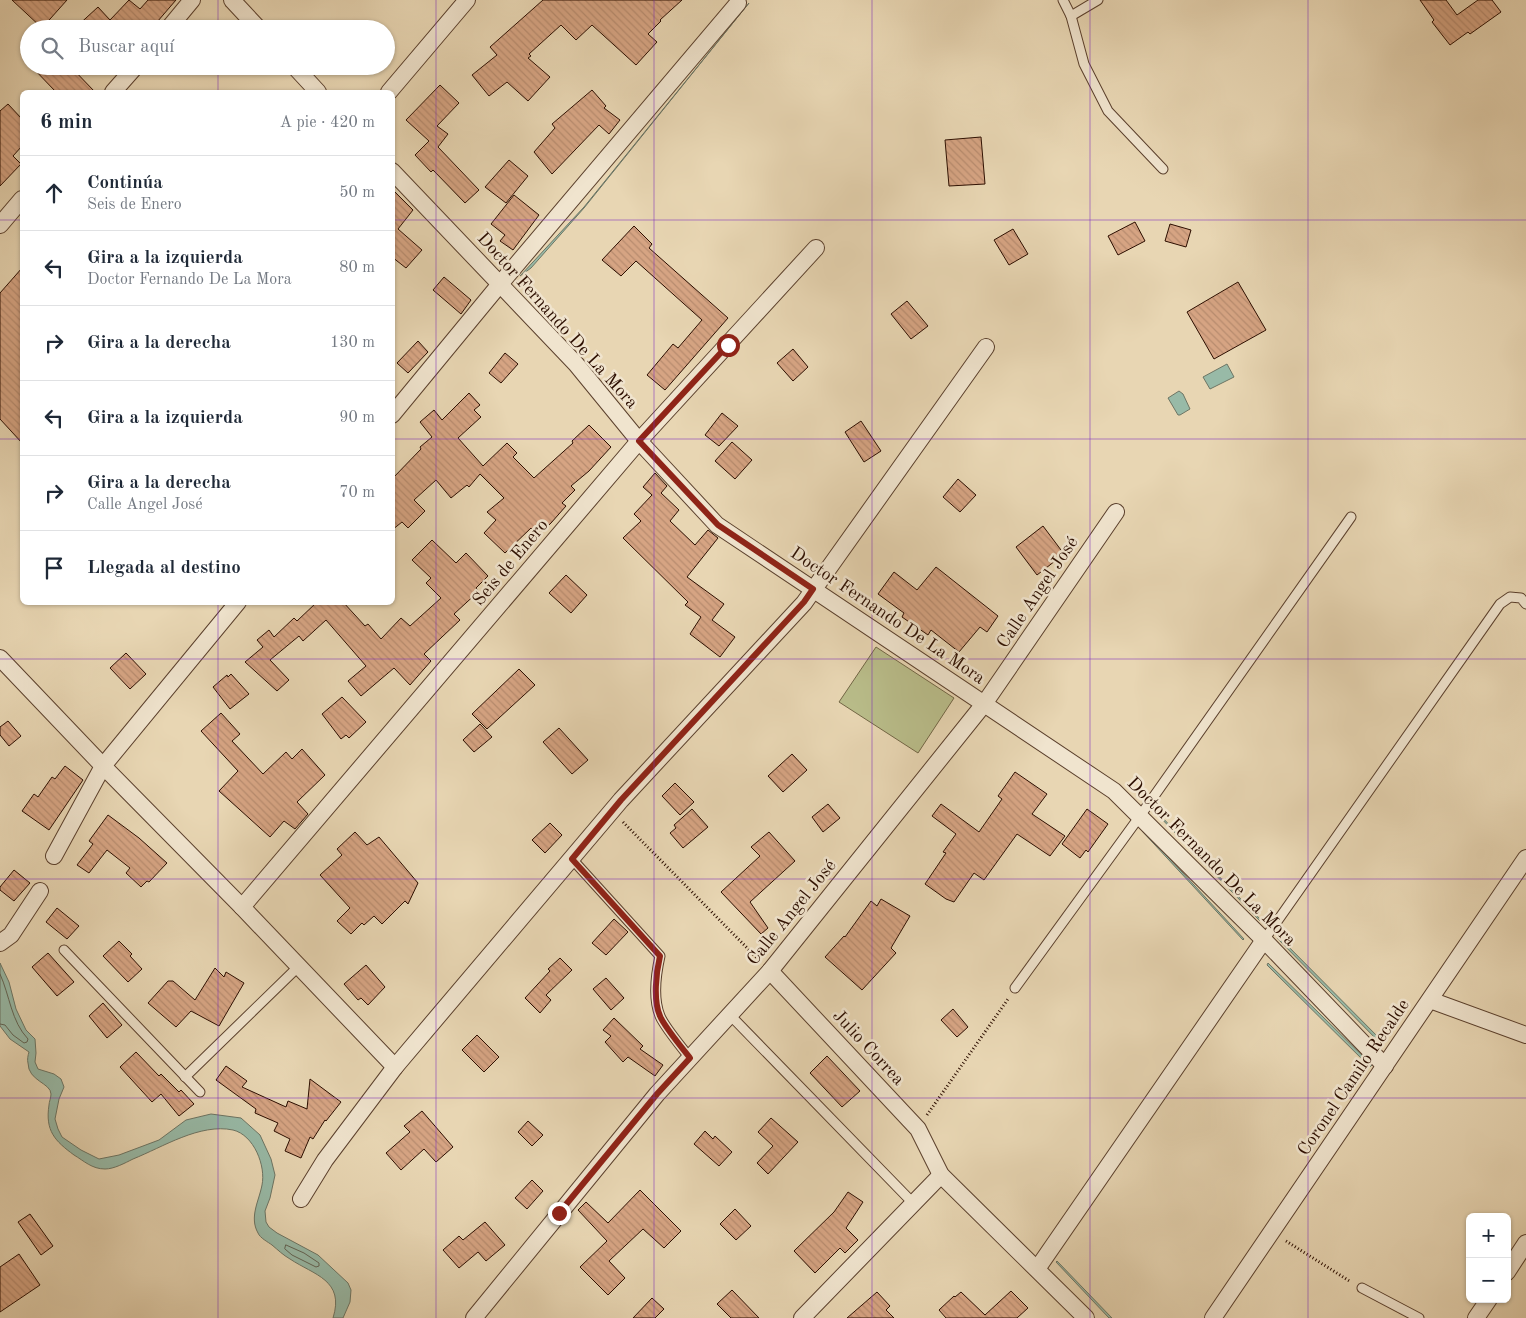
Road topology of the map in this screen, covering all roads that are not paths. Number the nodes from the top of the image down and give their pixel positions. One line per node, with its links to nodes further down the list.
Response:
1 (192, 0): 8 (street)
2 (232, 0): 9 (street)
3 (467, 0): 14 (street)
4 (1063, 0): 7 (lane)
5 (1098, 0): 7 (lane)
6 (738, 3): 20 (street)
7 (1070, 16): 15 (lane)
8 (175, 20)
9 (251, 20)
10 (128, 75): 12 (street)
11 (302, 75): 13 (street)
12 (115, 90)
13 (316, 90)
14 (391, 90)
15 (1163, 169)
16 (395, 174): 20 (street, Doctor Fernando De La Mora)
17 (20, 201): 18 (street)
18 (0, 225)
19 (816, 248): 23 (street, Seis de Enero)
20 (500, 284): 22 (street); 23 (street, Doctor Fernando De La Mora)
21 (986, 347): 26 (street)
22 (395, 411)
23 (639, 441): 26 (street, Doctor Fernando De La Mora); 37 (street, Seis de Enero)
24 (1116, 512): 30 (street, Calle Angel José)
25 (1351, 517): 32 (lane)
26 (813, 589): 30 (street, Doctor Fernando De La Mora); 35 (street)
27 (1526, 604): 39 (lane)
28 (236, 605): 31 (street)
29 (0, 658): 31 (street)
30 (984, 704): 32 (street, Doctor Fernando De La Mora); 42 (street, Calle Angel José)
31 (103, 766): 33 (street); 37 (street)
32 (1140, 816): 39 (street, Doctor Fernando De La Mora); 43 (lane)
33 (54, 856)
34 (1526, 858): 44 (street, Coronel Camilo Recalde)
35 (572, 859): 47 (lane); 49 (street)
36 (40, 891): 38 (street)
37 (242, 907): 41 (street)
38 (5, 939)
39 (1264, 940): 48 (street, Doctor Fernando De La Mora); 57 (street)
40 (64, 950): 50 (lane)
41 (298, 966): 49 (street); 50 (lane)
42 (770, 971): 45 (street, Calle Angel José); 52 (street, Julio Correa)
43 (1015, 988)
44 (1430, 1000): 46 (street); 48 (street, Coronel Camilo Recalde)
45 (730, 1015): 47 (street, Calle Angel José); 54 (lane)
46 (1526, 1035)
47 (690, 1058): 60 (street, Calle Angel José)
48 (1385, 1066): 63 (street, Coronel Camilo Recalde)
49 (395, 1067): 53 (street)
50 (185, 1078): 51 (lane)
51 (200, 1092)
52 (941, 1175): 54 (street); 57 (street, Julio Correa)
53 (301, 1199)
54 (913, 1203): 61 (street)
55 (1526, 1244): 56 (street)
56 (1511, 1266)
57 (1037, 1269): 62 (street, Julio Correa)
58 (1362, 1288): 64 (lane)
59 (1486, 1303): 65 (street)
60 (474, 1318)
61 (802, 1318)
62 (1086, 1318)
63 (1213, 1318)
64 (1419, 1318)
65 (1476, 1318)

